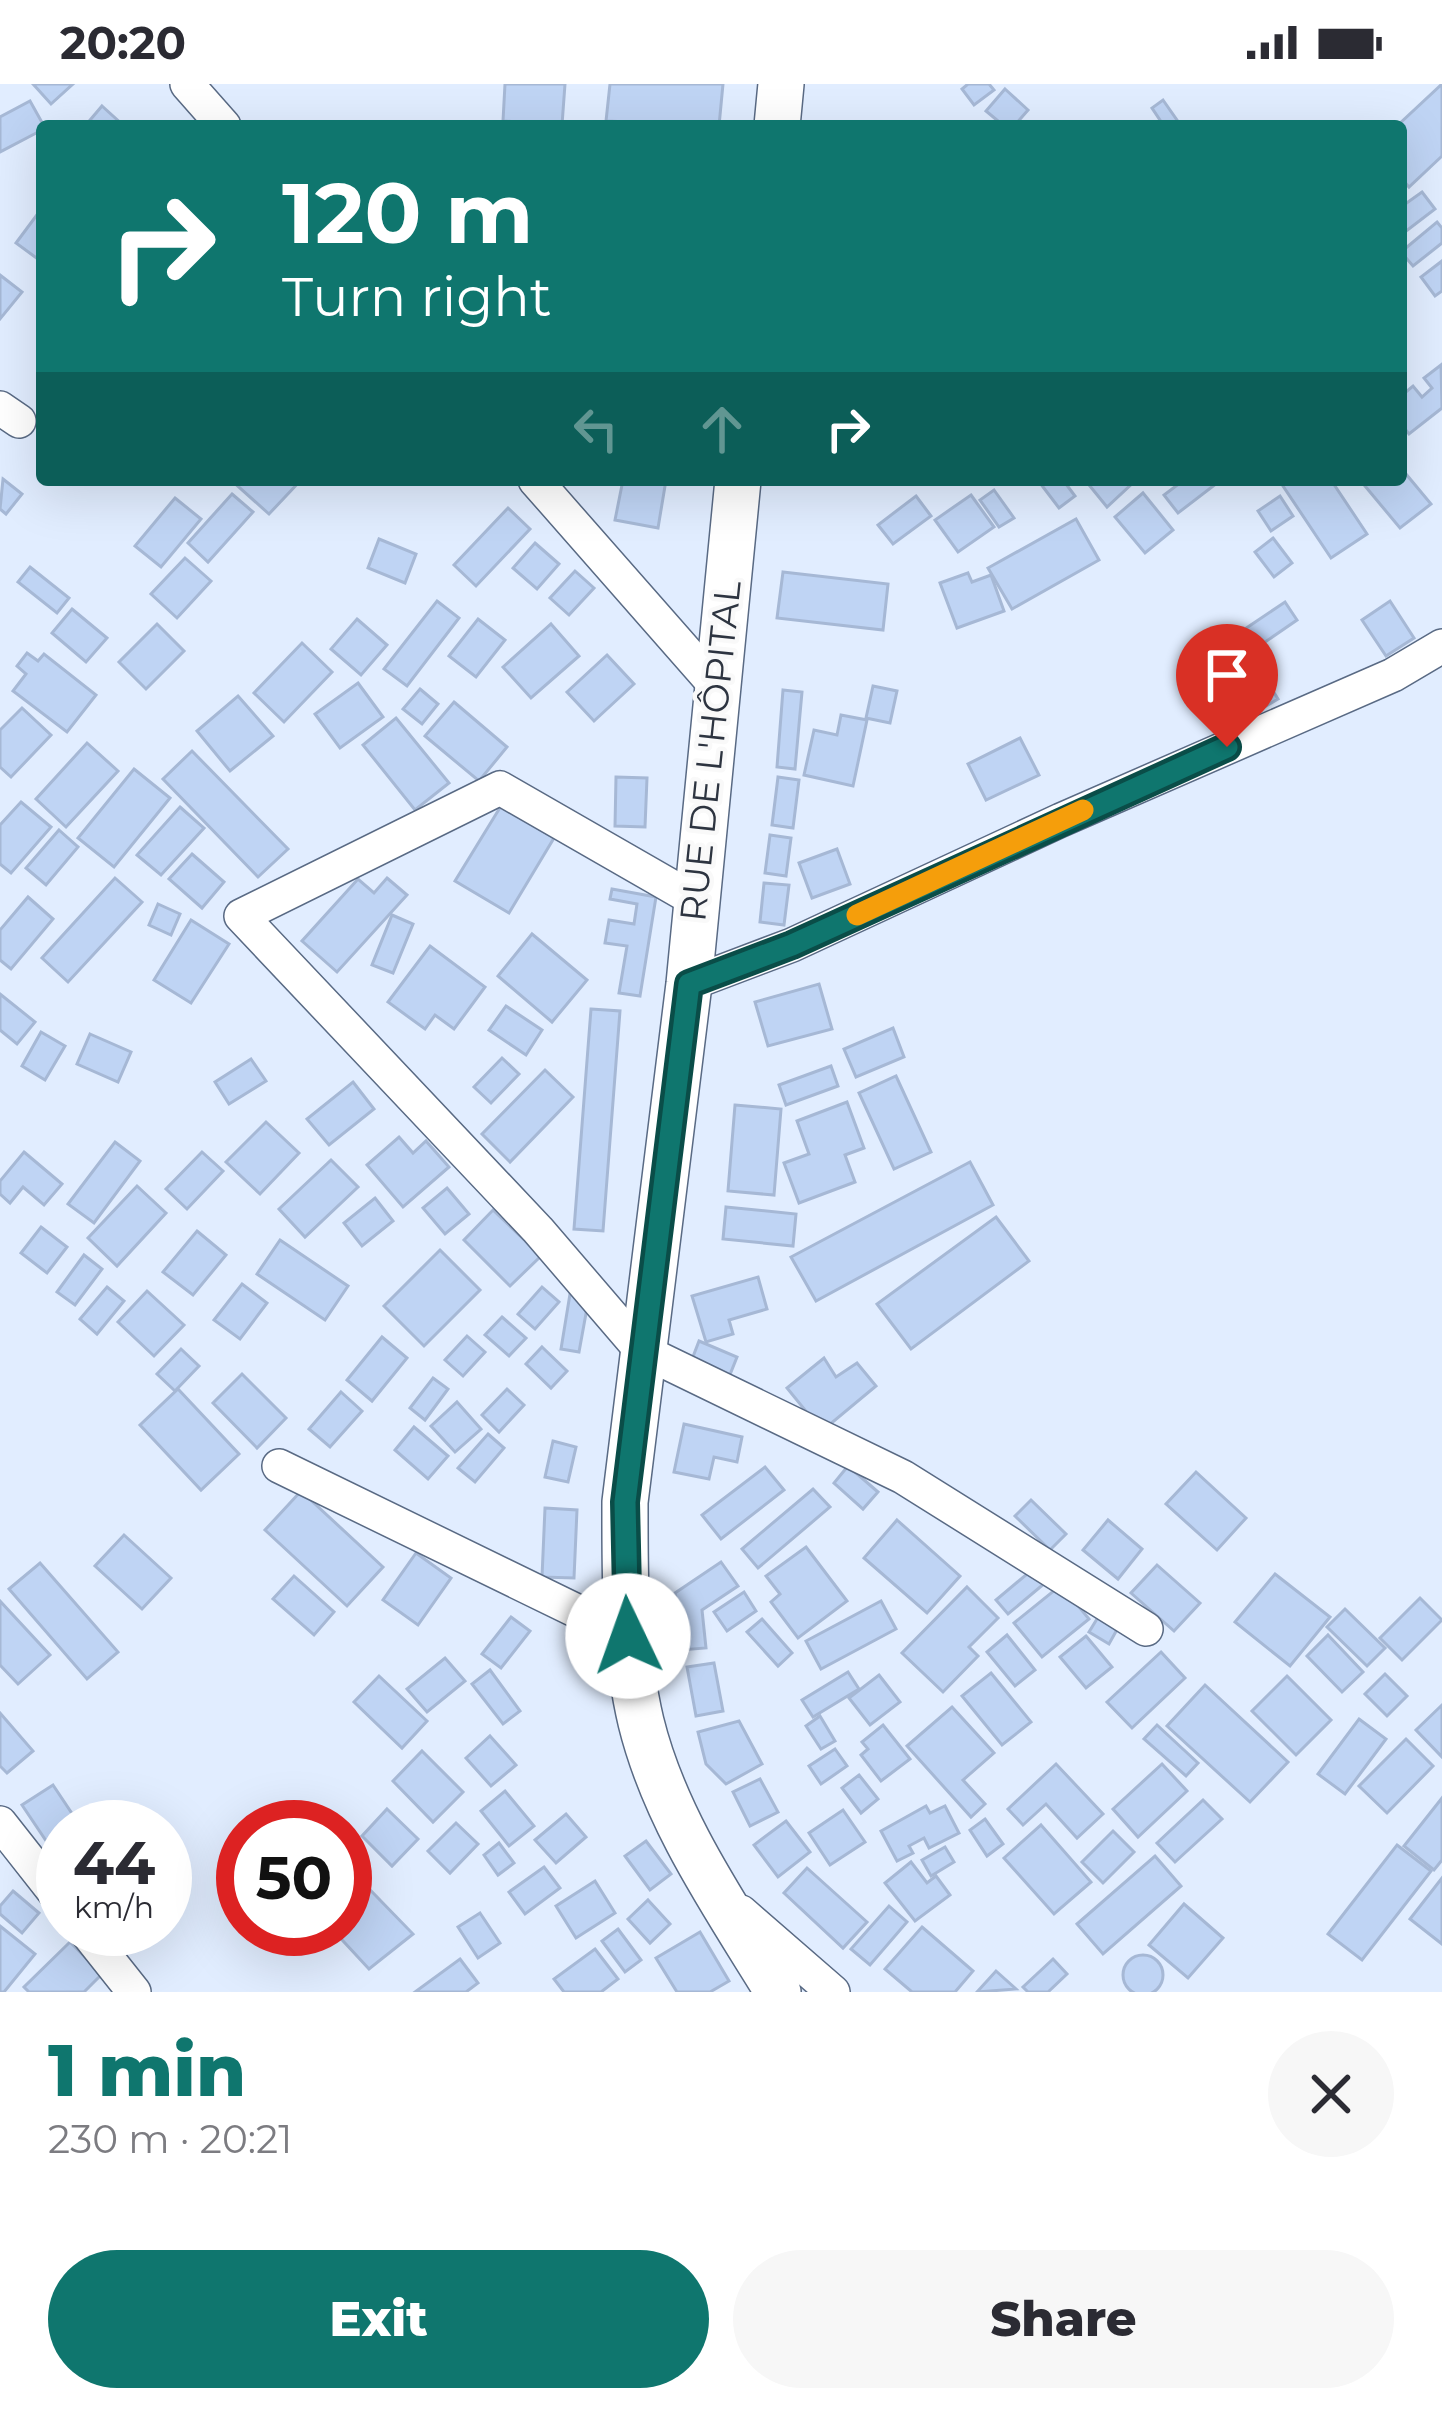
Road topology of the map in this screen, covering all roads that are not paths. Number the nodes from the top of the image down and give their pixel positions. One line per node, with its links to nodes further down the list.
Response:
1 (188, 84): 3 (street)
2 (781, 84): 4 (main road)
3 (219, 120)
4 (778, 120)
5 (540, 486): 8 (street)
6 (737, 486): 8 (main road, RUE DE L'HÔPITAL)
7 (1442, 646): 10 (street)
8 (716, 686): 9 (main road, RUE DE L'HÔPITAL)
9 (694, 900): 10 (main road, RUE DE L'HÔPITAL); 11 (street)
10 (689, 984): 11 (main road, RUE DE L'HÔPITAL)
11 (641, 1350): 13 (street); 14 (main road, RUE DE L'HÔPITAL)
12 (279, 1466): 14 (street)
13 (1146, 1629)
14 (628, 1636): 17 (main road, RUE DE L'HÔPITAL)
15 (0, 1823): 16 (street)
16 (36, 1869)
17 (717, 1892): 20 (main road, RUE DE L'HÔPITAL); 21 (street)
18 (105, 1956): 19 (street)
19 (134, 1992)
20 (778, 1992)
21 (833, 1992)

